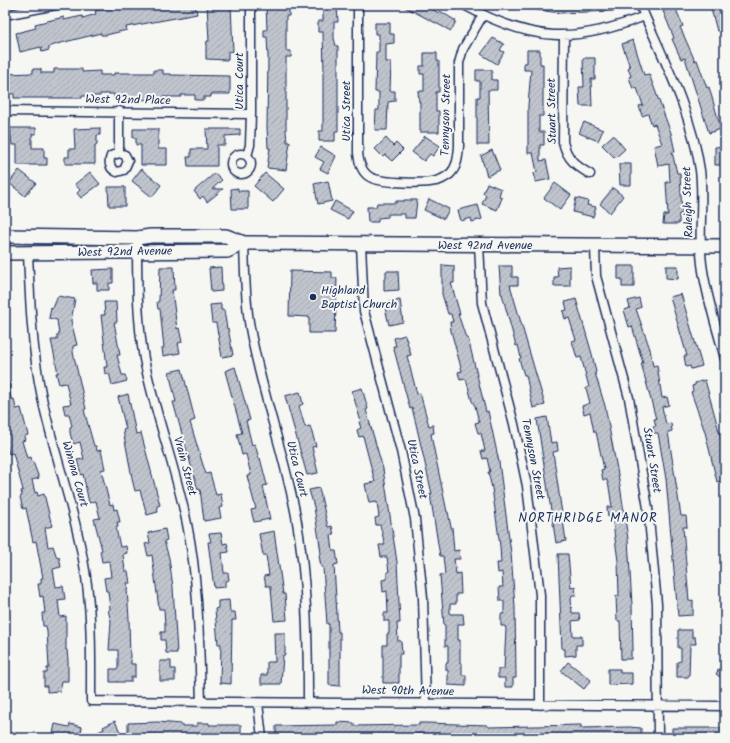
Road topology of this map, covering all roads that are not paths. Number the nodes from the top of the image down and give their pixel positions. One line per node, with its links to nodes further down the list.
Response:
1 (56, 5): 6 (street)
2 (251, 5): 12 (street, Utica Court)
3 (358, 5): 16 (street, Utica Street)
4 (464, 5): 7 (street)
5 (640, 5): 8 (street, Raleigh Street)
6 (5, 15)
7 (483, 15): 9 (street); 16 (street, Tennyson Street)
8 (645, 16): 9 (street); 23 (street, Raleigh Street)
9 (564, 36): 15 (street, Stuart Street)
10 (5, 111): 11 (street, West 92nd Place)
11 (119, 111): 12 (street, West 92nd Place); 13 (street)
12 (251, 114): 14 (street, Utica Court)
13 (119, 153)
14 (247, 156)
15 (590, 174)
16 (406, 182)
17 (5, 236): 18 (main road, West 92nd Avenue)
18 (137, 238): 19 (main road, West 92nd Avenue); 27 (street, Vrain Street)
19 (244, 244): 20 (main road, West 92nd Avenue); 27 (main road, West 92nd Avenue); 32 (street, Utica Court)
20 (361, 244): 21 (main road, West 92nd Avenue); 33 (street, Utica Street)
21 (479, 245): 22 (main road, West 92nd Avenue); 34 (street, Tennyson Street)
22 (595, 246): 23 (main road, West 92nd Avenue); 35 (street, Stuart Street)
23 (702, 246): 24 (main road, West 92nd Avenue); 28 (street, Raleigh Street)
24 (725, 246)
25 (5, 253): 26 (main road, West 92nd Avenue)
26 (28, 253): 27 (main road, West 92nd Avenue); 29 (street, Winona Court)
27 (137, 253): 30 (street, Vrain Street)
28 (725, 359)
29 (91, 701): 30 (street, West 90th Avenue)
30 (200, 702): 31 (street, West 90th Avenue)
31 (258, 703): 32 (street, West 90th Avenue); 37 (street)
32 (308, 703): 33 (street, West 90th Avenue)
33 (426, 704): 34 (street, West 90th Avenue)
34 (540, 705): 35 (street, West 90th Avenue)
35 (658, 706): 36 (street, West 90th Avenue); 38 (street, Stuart Street)
36 (725, 706)
37 (262, 738)
38 (658, 738)

